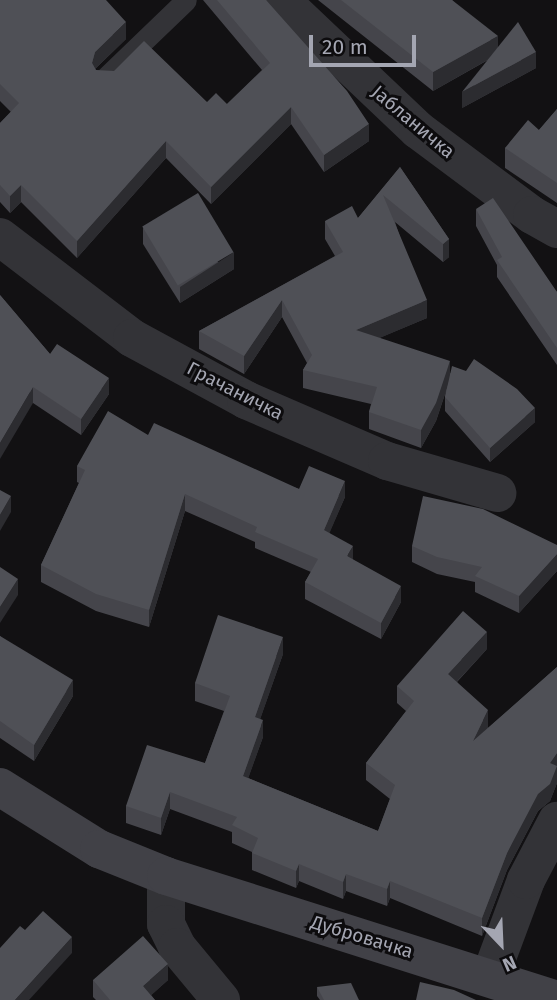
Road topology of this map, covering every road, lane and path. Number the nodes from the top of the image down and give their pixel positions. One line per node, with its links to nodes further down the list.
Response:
1 (186, 0): 3 (lane)
2 (281, 0): 4 (street, Јабланичка)
3 (105, 78)
4 (557, 229)
5 (0, 237): 6 (street, Грачаничка)
6 (497, 493)
7 (0, 788): 9 (main road, Дубровачка)
8 (557, 821): 10 (street)
9 (166, 876): 10 (main road, Дубровачка); 11 (street)
10 (490, 977): 12 (main road, Дубровачка)
11 (221, 1000)
12 (557, 1000)

